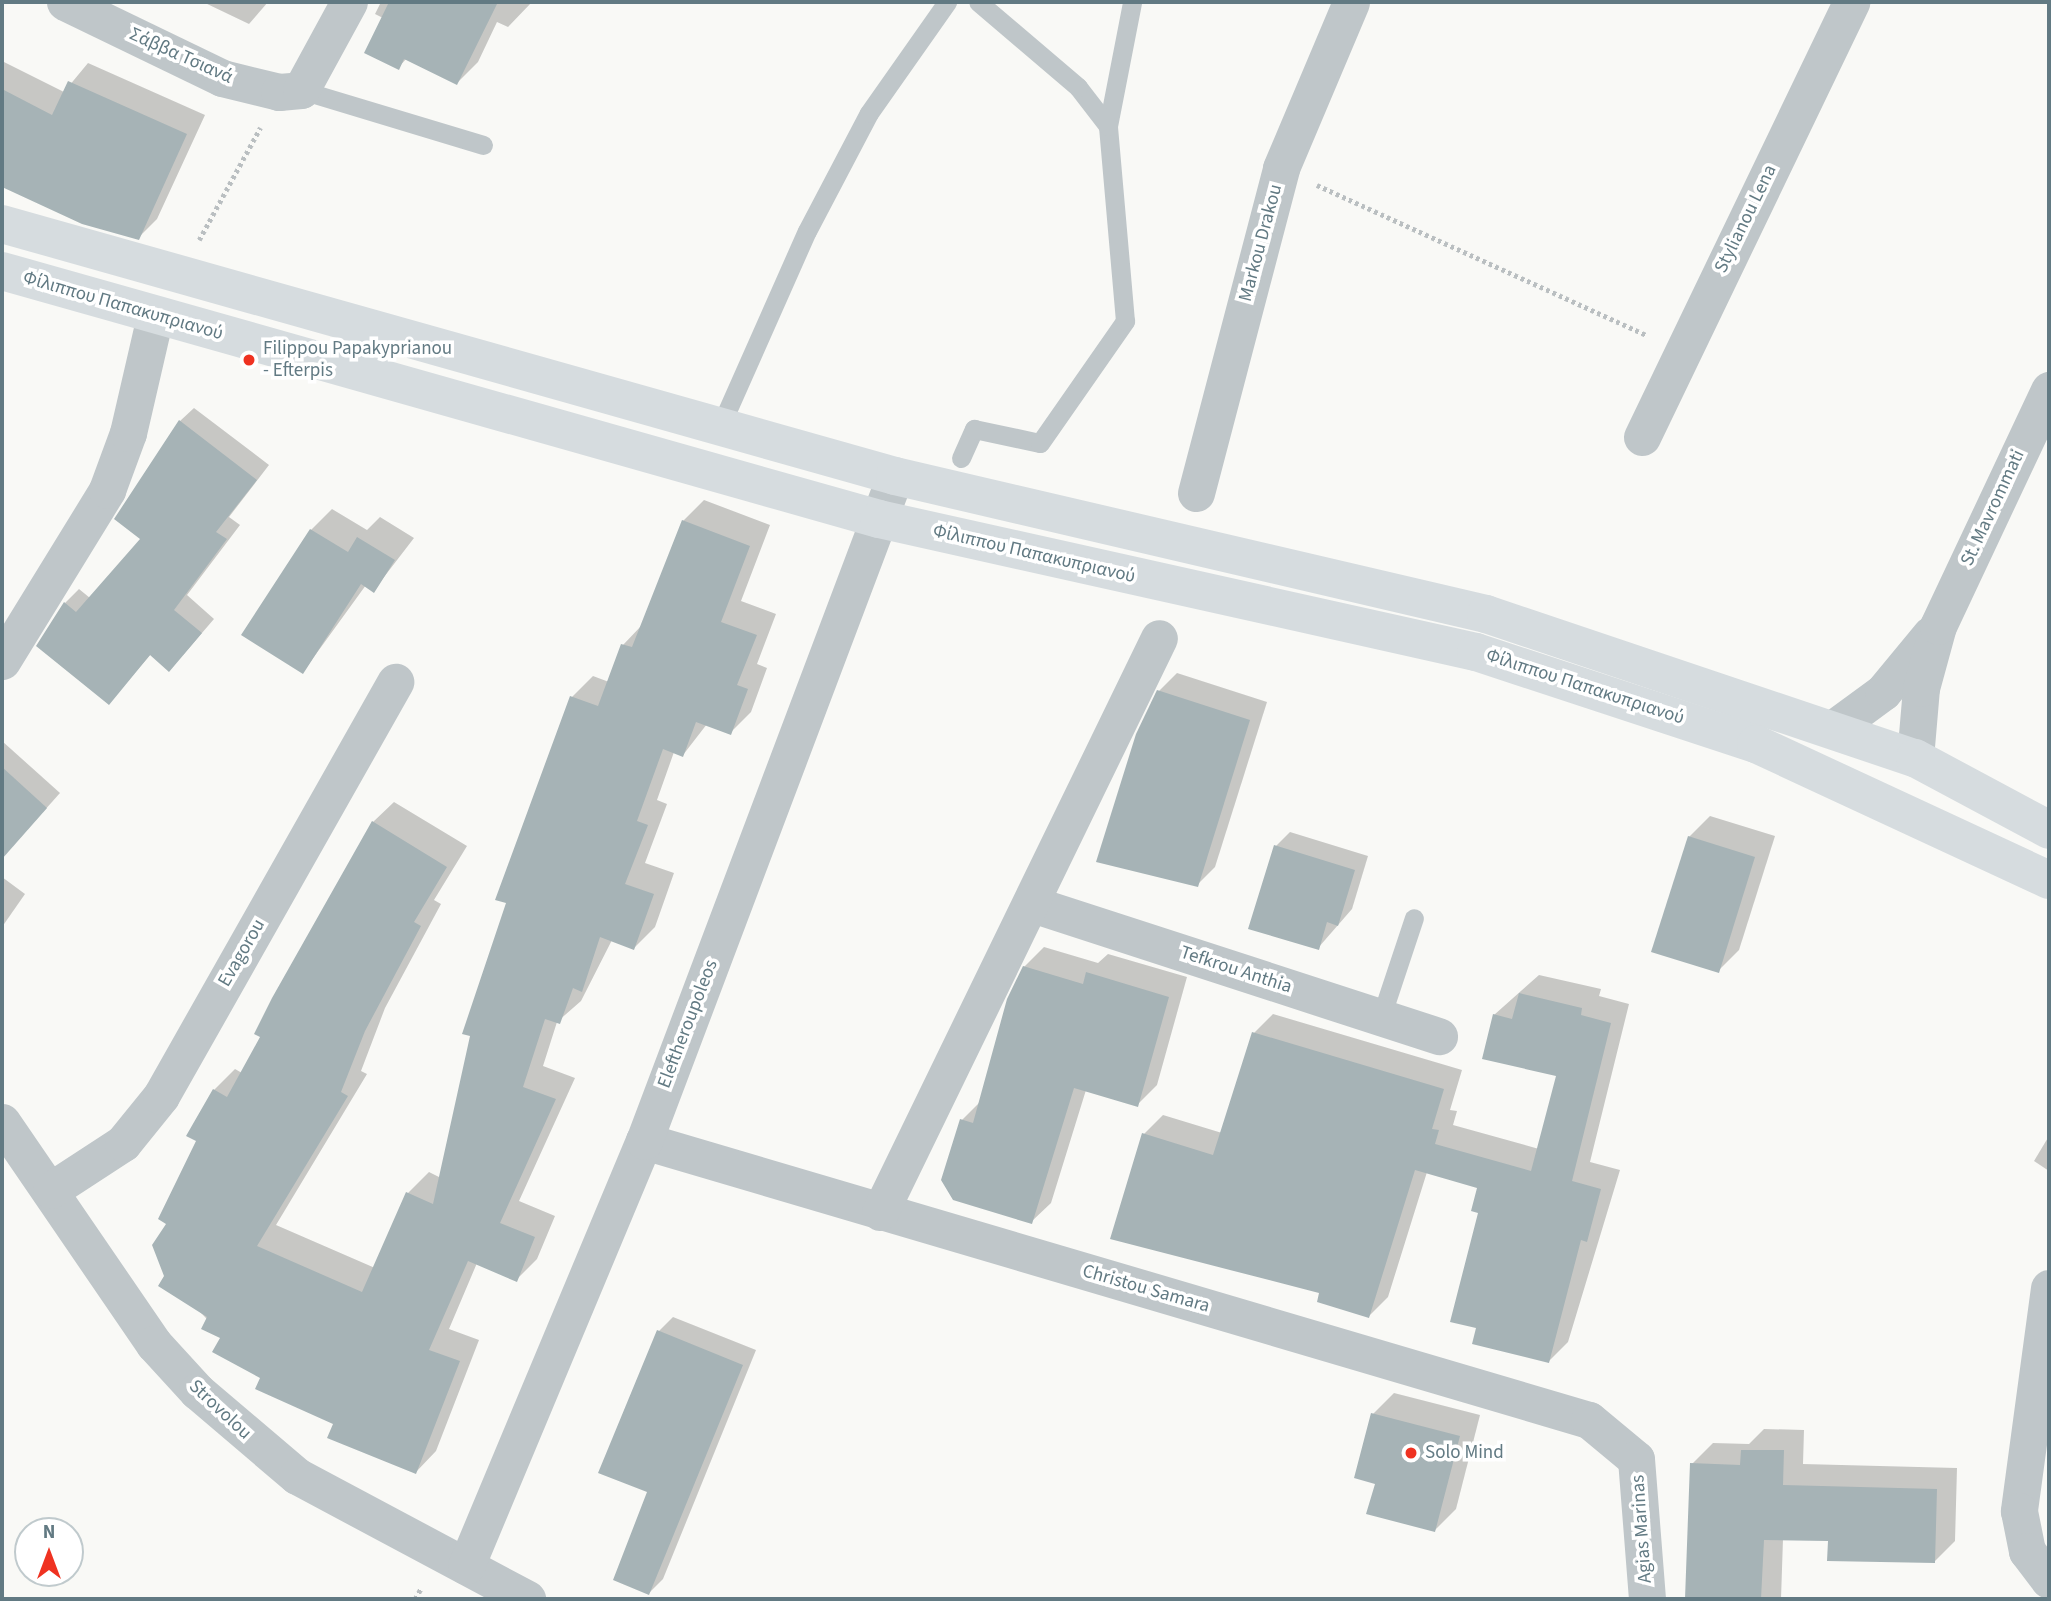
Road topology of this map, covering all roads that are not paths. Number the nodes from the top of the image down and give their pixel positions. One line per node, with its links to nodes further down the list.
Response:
1 (65, 2): 8 (street, Σάββα Τσιανά)
2 (349, 2): 8 (street)
3 (947, 2): 15 (lane)
4 (978, 2): 9 (lane)
5 (1132, 2): 9 (lane)
6 (1350, 2): 19 (street, Markou Drakou)
7 (1851, 2): 16 (street, Stylianou Lena)
8 (290, 91): 10 (lane)
9 (1108, 125): 17 (lane)
10 (483, 145)
11 (2, 224): 15 (main road, Φίλιππου Παπακυπριανού)
12 (2, 271): 13 (main road, Φίλιππου Παπακυπριανού)
13 (155, 316): 20 (main road, Φίλιππου Παπακυπριανού); 23 (street)
14 (2049, 390): 21 (street, St. Mavrommati)
15 (720, 427): 18 (main road, Φίλιππου Παπακυπριανού)
16 (1642, 437)
17 (961, 458)
18 (895, 476): 20 (street, Eleftheroupoleos); 25 (main road, Φίλιππου Παπακυπριανού)
19 (1196, 493)
20 (879, 519): 28 (main road, Φίλιππου Παπακυπριανού); 34 (street, Eleftheroupoleos)
21 (1938, 626): 25 (street, St. Mavrommati); 26 (street, St. Mavrommati)
22 (1159, 638): 29 (street)
23 (2, 661)
24 (395, 682): 35 (street, Evagorou)
25 (1834, 728): 26 (main road, Φίλιππου Παπακυπριανού)
26 (1915, 758): 27 (main road, Φίλιππου Παπακυπριανού)
27 (2049, 830)
28 (2049, 880)
29 (1032, 904): 31 (street, Tefkrou Anthia); 36 (street)
30 (1414, 918): 31 (lane)
31 (1381, 1017): 32 (street, Tefkrou Anthia)
32 (1439, 1037)
33 (2, 1122): 35 (street, Strovolou)
34 (644, 1141): 36 (street, Christou Samara); 39 (street, Eleftheroupoleos)
35 (51, 1190): 39 (street, Strovolou)
36 (880, 1212): 38 (street, Christou Samara)
37 (2049, 1288): 40 (street)
38 (1636, 1459): 42 (street, Agias Marinas)
39 (466, 1566): 41 (street, Strovolou)
40 (2049, 1580)
41 (527, 1599)
42 (1647, 1599)

